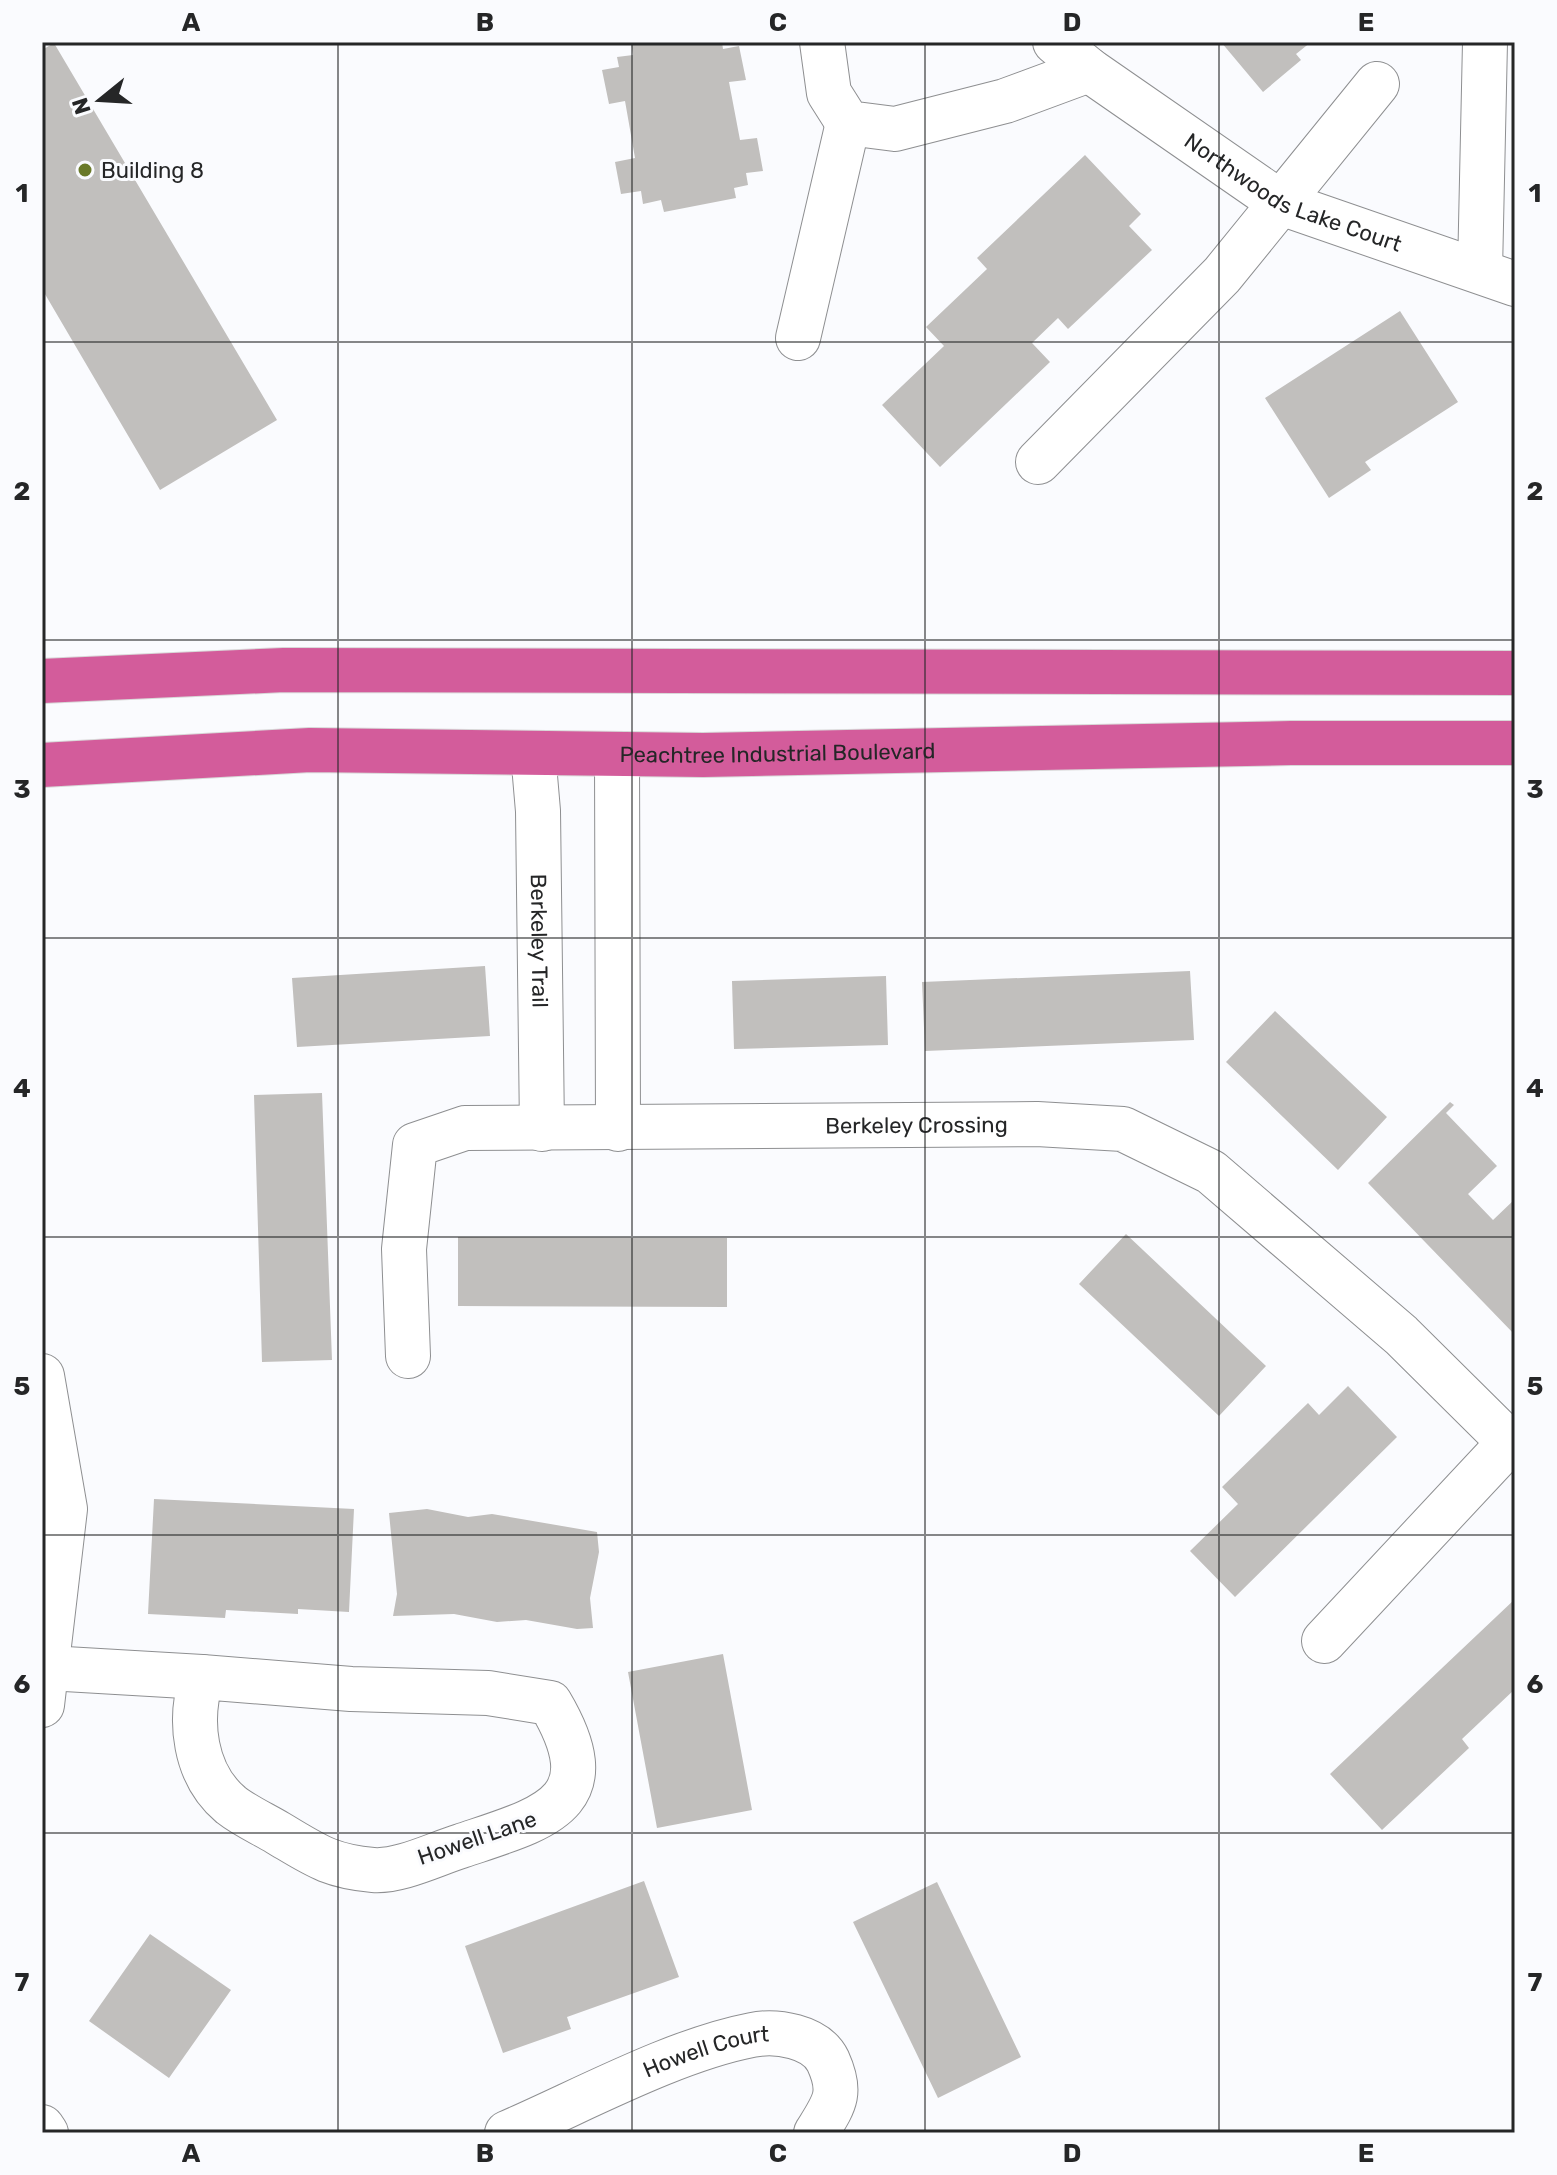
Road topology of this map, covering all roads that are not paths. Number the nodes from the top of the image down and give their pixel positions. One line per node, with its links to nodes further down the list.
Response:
1 (822, 42): 6 (street)
2 (1055, 42): 4 (street, Northwoods Lake Court)
3 (1485, 42): 8 (street)
4 (1089, 70): 6 (street); 7 (street, Northwoods Lake Court)
5 (1377, 84): 7 (street)
6 (848, 123): 9 (street)
7 (1281, 203): 8 (street, Northwoods Lake Court); 10 (street)
8 (1498, 277)
9 (798, 338)
10 (1038, 462)
11 (1515, 673): 12 (highway)
12 (42, 681)
13 (1515, 743): 15 (highway, Peachtree Industrial Boulevard)
14 (533, 753): 15 (highway, Peachtree Industrial Boulevard); 16 (highway, Peachtree Industrial Boulevard); 17 (street, Berkeley Trail)
15 (617, 755): 18 (street)
16 (42, 765)
17 (542, 1129): 18 (street, Berkeley Crossing); 19 (street, Berkeley Crossing)
18 (618, 1129): 21 (street, Berkeley Crossing)
19 (408, 1356)
20 (42, 1376): 24 (street)
21 (1512, 1445): 22 (street)
22 (1324, 1641)
23 (202, 1677): 23 (street, Howell Lane); 24 (street, Howell Lane)
24 (45, 1686)
25 (42, 2127): 26 (street)
26 (46, 2133)
27 (507, 2133): 28 (street, Howell Court)
28 (816, 2133)

